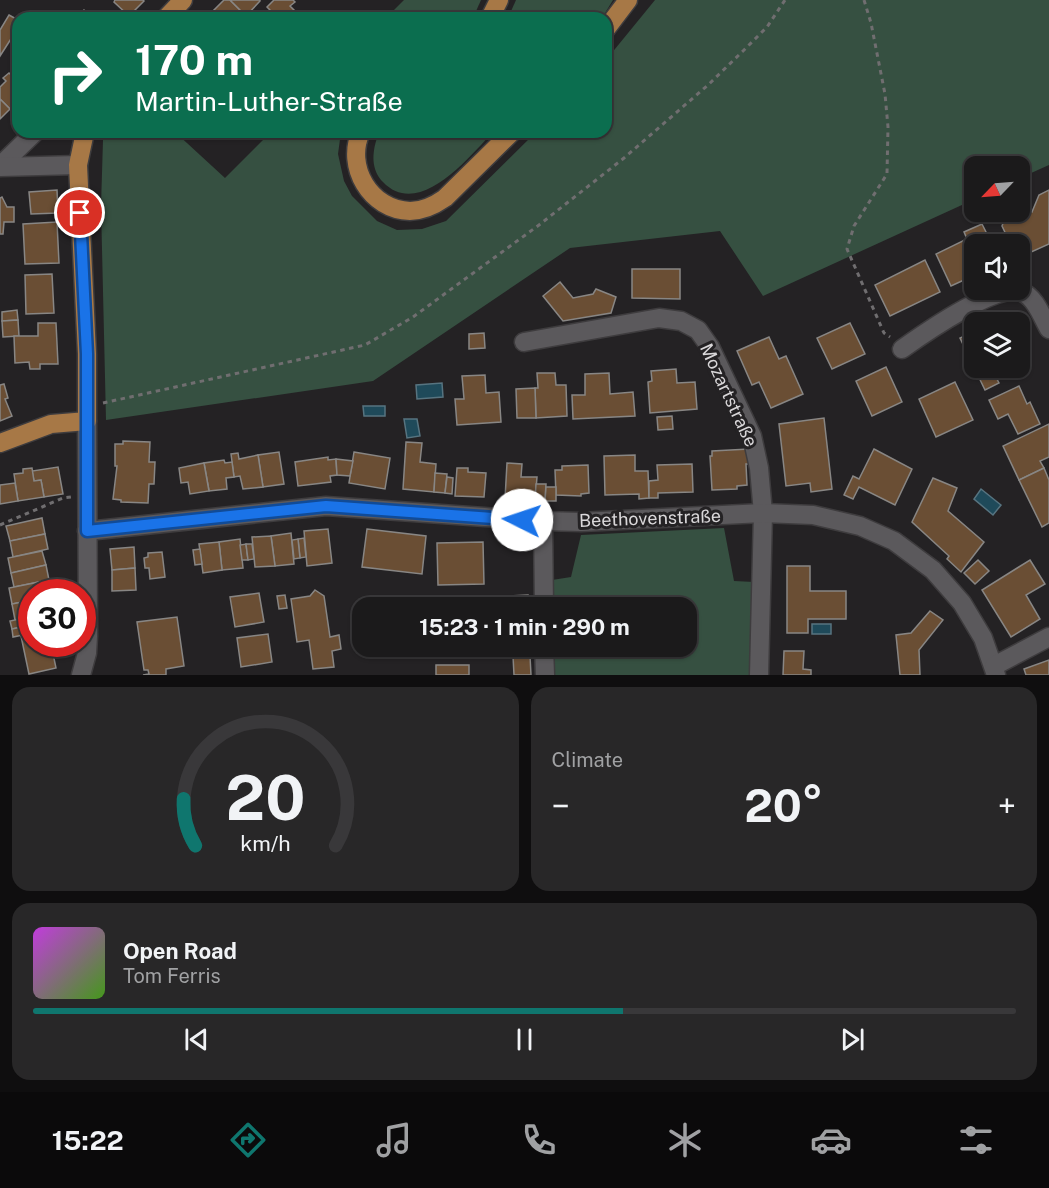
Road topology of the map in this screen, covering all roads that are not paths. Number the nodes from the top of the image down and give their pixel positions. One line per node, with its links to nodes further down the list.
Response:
1 (183, 0): 3 (main road)
2 (628, 0): 4 (main road)
3 (171, 12)
4 (612, 21)
5 (29, 138): 10 (street)
6 (84, 138): 9 (main road)
7 (358, 138): 8 (main road)
8 (506, 138)
9 (78, 165): 10 (street); 14 (main road)
10 (0, 167)
11 (1049, 329): 13 (street)
12 (524, 342): 16 (street, Mozartstraße)
13 (902, 349)
14 (87, 413): 15 (main road); 18 (street)
15 (0, 443)
16 (763, 513): 17 (street, Beethovenstraße); 22 (street, Beethovenstraße); 25 (street, Mozartstraße)
17 (543, 521): 18 (street, Beethovenstraße); 19 (street)
18 (87, 531): 23 (street)
19 (544, 597)
20 (1049, 637): 22 (street)
21 (544, 657): 24 (street)
22 (995, 671)
23 (81, 675)
24 (545, 675)
25 (759, 675)

